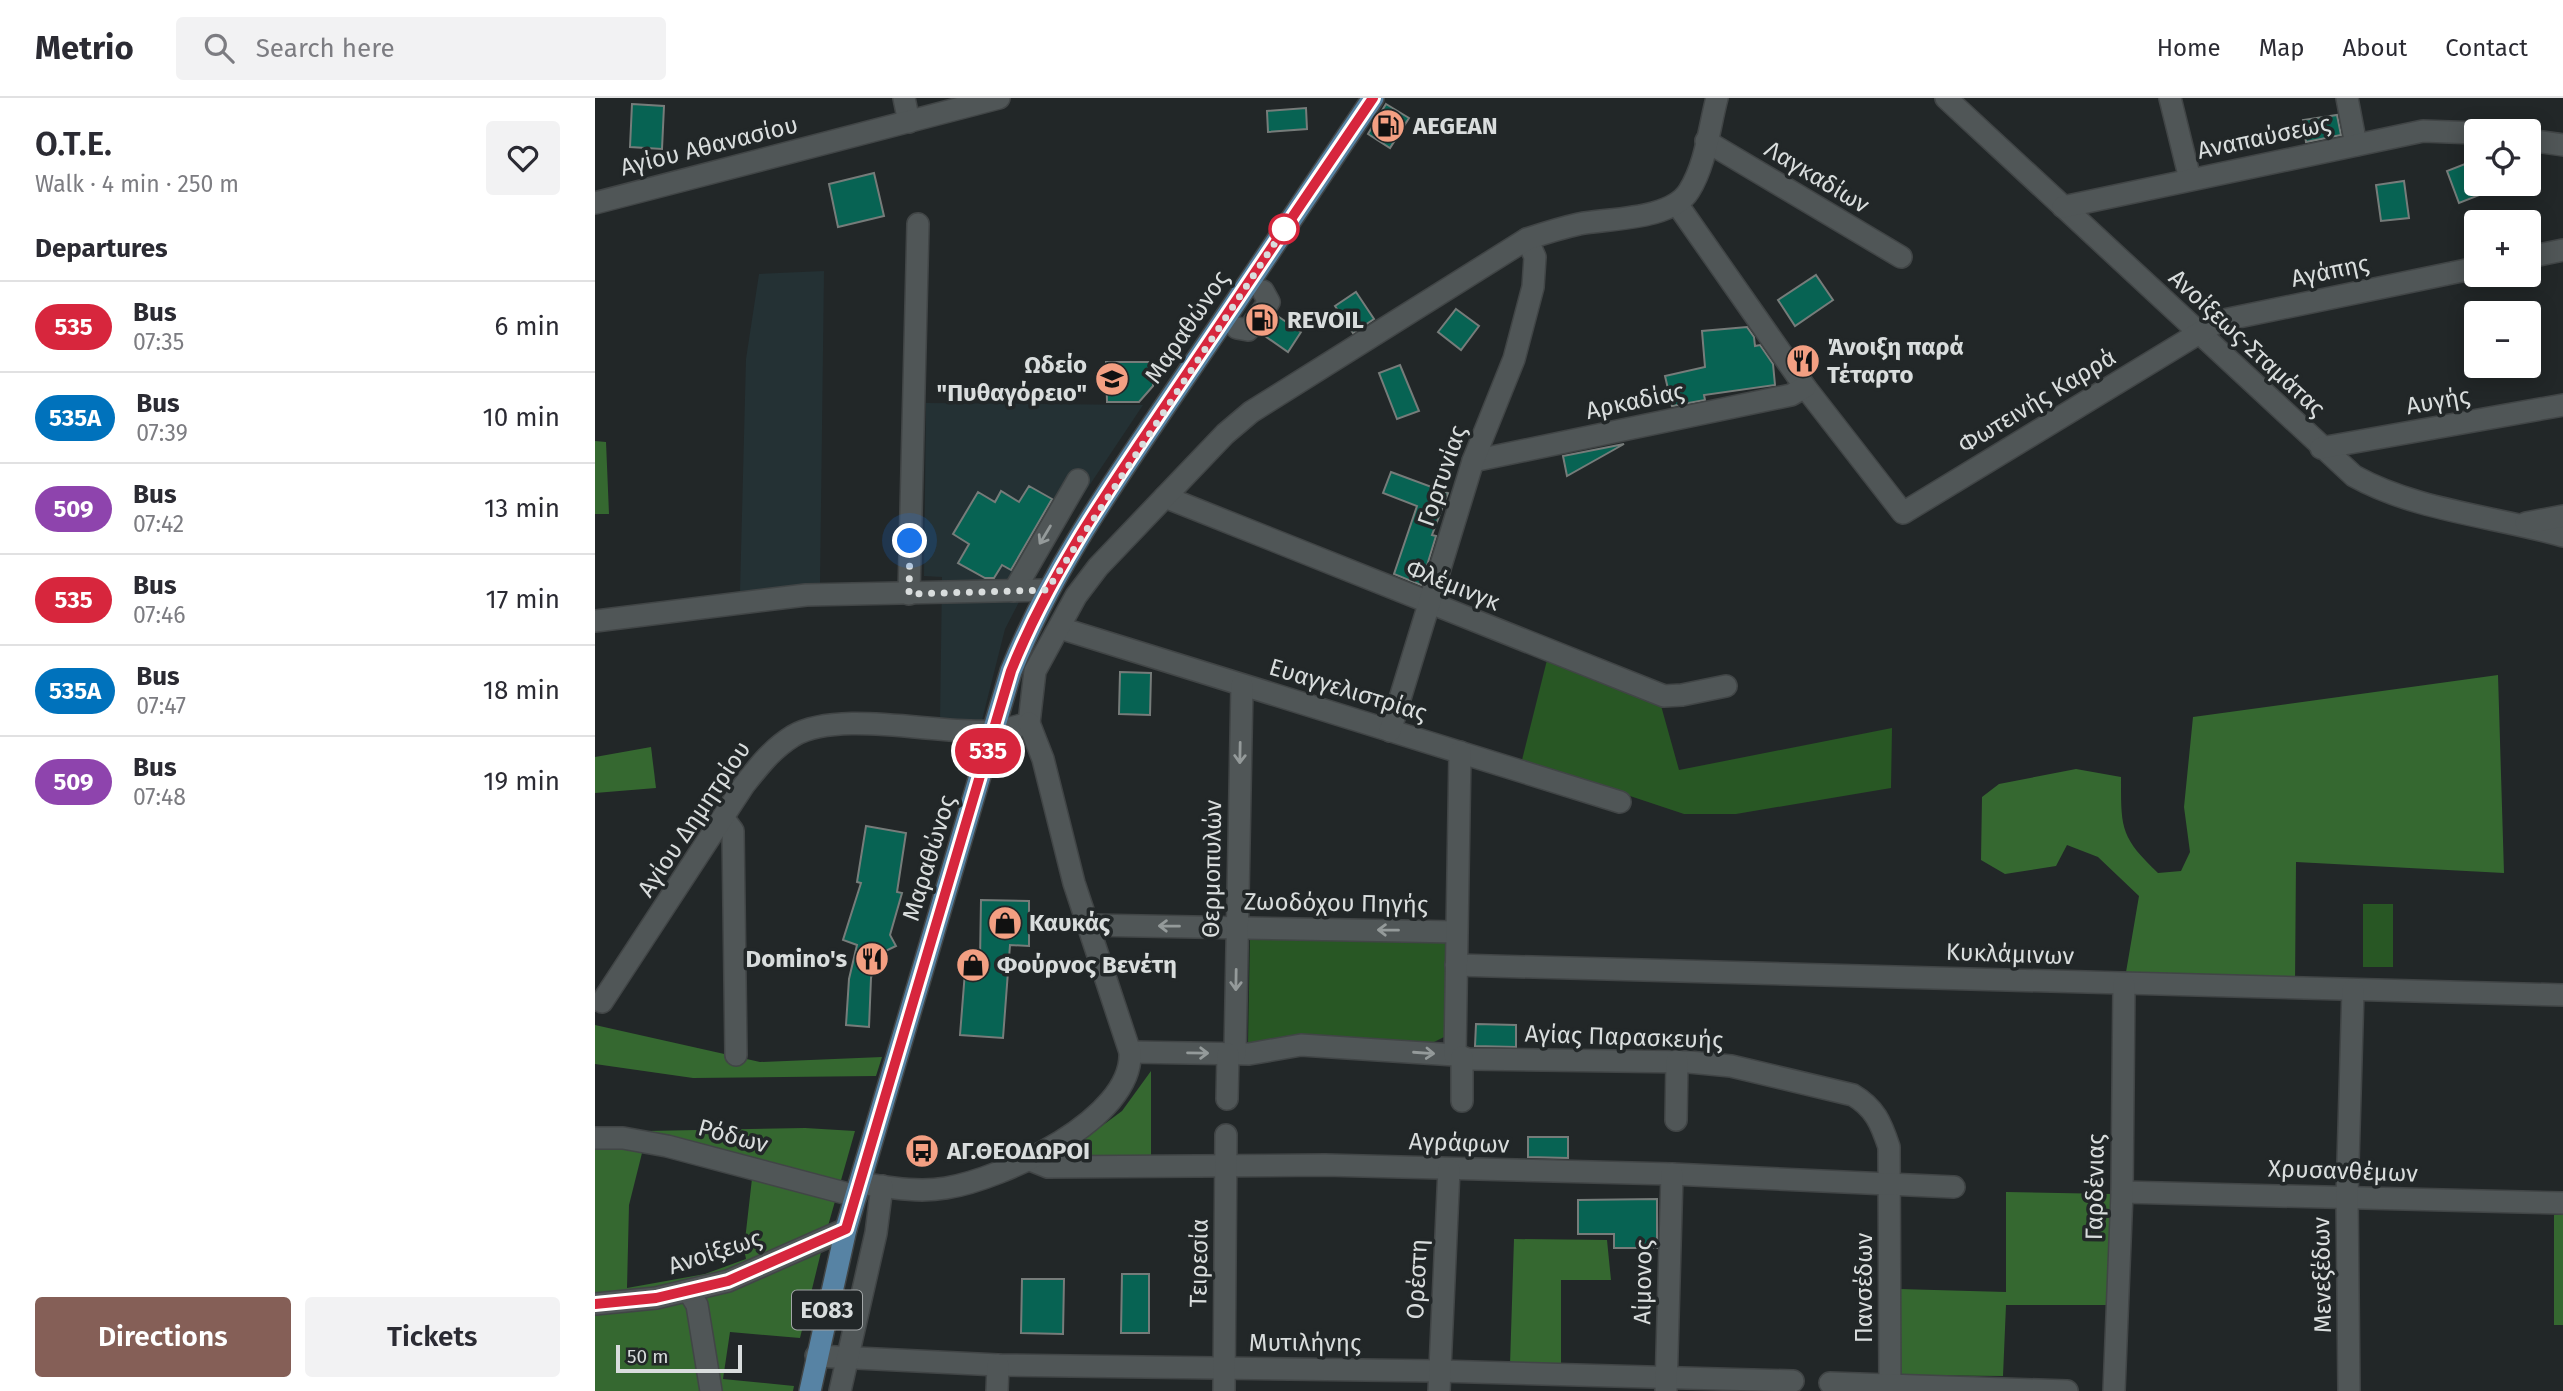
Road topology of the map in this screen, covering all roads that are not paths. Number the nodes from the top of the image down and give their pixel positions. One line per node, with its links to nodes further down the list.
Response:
1 (904, 98): 8 (street)
2 (999, 98): 8 (street, Αγίου Αθανασίου)
3 (1373, 98): 36 (main road, Μαραθώνος / ΕΟ83)
4 (1717, 98): 10 (street)
5 (1946, 98): 17 (street, Ανοίξεως-Σταμάτας)
6 (2170, 98): 14 (street)
7 (2347, 98): 12 (street)
8 (909, 122): 15 (street, Αγίου Αθανασίου)
9 (2464, 133): 12 (street, Αναπαύσεως)
10 (1706, 141): 16 (street); 22 (street, Λαγκαδίων)
11 (2541, 142): 13 (street)
12 (2356, 145): 14 (street, Αναπαύσεως)
13 (2563, 145)
14 (2190, 179): 17 (street, Αναπαύσεως)
15 (595, 203)
16 (1677, 204): 19 (street); 27 (street)
17 (2063, 207): 26 (street, Ανοίξεως-Σταμάτας)
18 (918, 224): 38 (street)
19 (1527, 239): 30 (street, Γορτυνίας); 32 (street)
20 (2563, 250): 21 (street)
21 (2541, 255)
22 (1901, 257)
23 (2464, 270): 26 (street, Αγάπης)
24 (1263, 291): 25 (street)
25 (1237, 328)
26 (2196, 332): 27 (street, Φωτεινής Καρρά); 29 (street, Ανοίξεως-Σταμάτας)
27 (1805, 387): 30 (street, Αρκαδίας)
28 (2563, 405): 29 (street, Αυγής)
29 (2321, 448): 34 (street, Ανοίξεως-Σταμάτας)
30 (1473, 461): 39 (street, Γορτυνίας)
31 (1078, 480): 37 (street, one-way to 37)
32 (1165, 498): 39 (street, Φλέμινγκ); 41 (street)
33 (2563, 516): 34 (street)
34 (2521, 524): 35 (street, Ανοίξεως-Σταμάτας)
35 (2563, 536)
36 (1047, 590): 37 (street); 46 (main road, Μαραθώνος / ΕΟ83)
37 (1014, 591): 38 (street)
38 (909, 594): 40 (street)
39 (1428, 603): 43 (street, Φλέμινγκ); 45 (street, Γορτυνίας)
40 (595, 621)
41 (1060, 628): 42 (street, Ευαγγελιστρίας); 44 (street)
42 (1242, 685): 45 (street, Ευαγγελιστρίας); 51 (street, Θερμοπυλών, one-way to 51)
43 (1726, 686)
44 (1029, 723): 46 (street, Αγίου Δημητρίου); 50 (street)
45 (1390, 731): 47 (street, Ευαγγελιστρίας)
46 (993, 732): 49 (street, Αγίου Δημητρίου); 75 (main road, Μαραθώνος / ΕΟ83)
47 (1460, 752): 48 (street, Ευαγγελιστρίας); 52 (street)
48 (1620, 802)
49 (723, 819): 57 (street, Αγίου Δημητρίου); 60 (street)
50 (1090, 925): 51 (street, Ζωοδόχου Πηγής, one-way to 50); 58 (street)
51 (1237, 927): 52 (street, Ζωοδόχου Πηγής, one-way to 51); 59 (street, Θερμοπυλών, one-way to 59)
52 (1457, 932): 53 (street)
53 (1456, 965): 54 (street, Κυκλάμινων); 61 (street)
54 (2124, 984): 55 (street, Κυκλάμινων); 76 (street, Γαρδένιας)
55 (2353, 990): 56 (street, Κυκλάμινων); 77 (street, Μενεξέδων)
56 (2563, 995)
57 (602, 1002)
58 (1130, 1052): 59 (street, Αγίας Παρασκευής, one-way to 59); 68 (street, Ρόδων)
59 (1231, 1054): 61 (street, Αγίας Παρασκευής, one-way to 61); 63 (street)
60 (736, 1055)
61 (1458, 1056): 62 (street, Αγίας Παρασκευής); 64 (street)
62 (1677, 1061): 65 (street); 72 (street, Αγίας Παρασκευής)
63 (1227, 1098)
64 (1462, 1101)
65 (1677, 1120)
66 (1227, 1135): 69 (street, Τειρεσία)
67 (595, 1138): 75 (street, Ρόδων)
68 (1028, 1159): 69 (street, Αγράφων); 73 (street, Ρόδων)
69 (1226, 1165): 70 (street, Αγράφων); 85 (street, Τειρεσία)
70 (1449, 1169): 71 (street, Αγράφων); 86 (street, Ορέστη)
71 (1672, 1174): 72 (street, Αγράφων); 89 (street, Αίμονος)
72 (1891, 1185): 74 (street, Αγράφων); 90 (street, Πανσέδων)
73 (883, 1186): 75 (street, Ρόδων); 83 (street)
74 (1954, 1187)
75 (858, 1189): 79 (main road, Μαραθώνος / ΕΟ83)
76 (2122, 1192): 77 (street, Χρυσανθέμων); 97 (street, Γαρδένιας)
77 (2347, 1197): 78 (street, Χρυσανθέμων); 98 (street, Μενεξέδων)
78 (2563, 1203)
79 (846, 1229): 80 (street, Ανοίξεως); 82 (main road, Μαραθώνος / ΕΟ83)
80 (689, 1292): 81 (street, Ανοίξεως); 91 (street)
81 (595, 1304)
82 (816, 1356): 83 (street, Μυτιλήνης); 92 (main road, Μαραθώνος / ΕΟ83)
83 (847, 1358): 84 (street, Μυτιλήνης); 93 (street)
84 (998, 1365): 85 (street, Μυτιλήνης); 94 (street)
85 (1224, 1369): 86 (street, Μυτιλήνης); 95 (street, Τειρεσία)
86 (1439, 1381): 89 (street, Μυτιλήνης)
87 (1793, 1381): 89 (street, Μυτιλήνης)
88 (1831, 1383): 90 (street)
89 (1667, 1384)
90 (1890, 1388): 96 (street)
91 (711, 1391)
92 (810, 1391)
93 (840, 1391)
94 (997, 1391)
95 (1224, 1391)
96 (2067, 1391)
97 (2114, 1391)
98 (2350, 1391)

